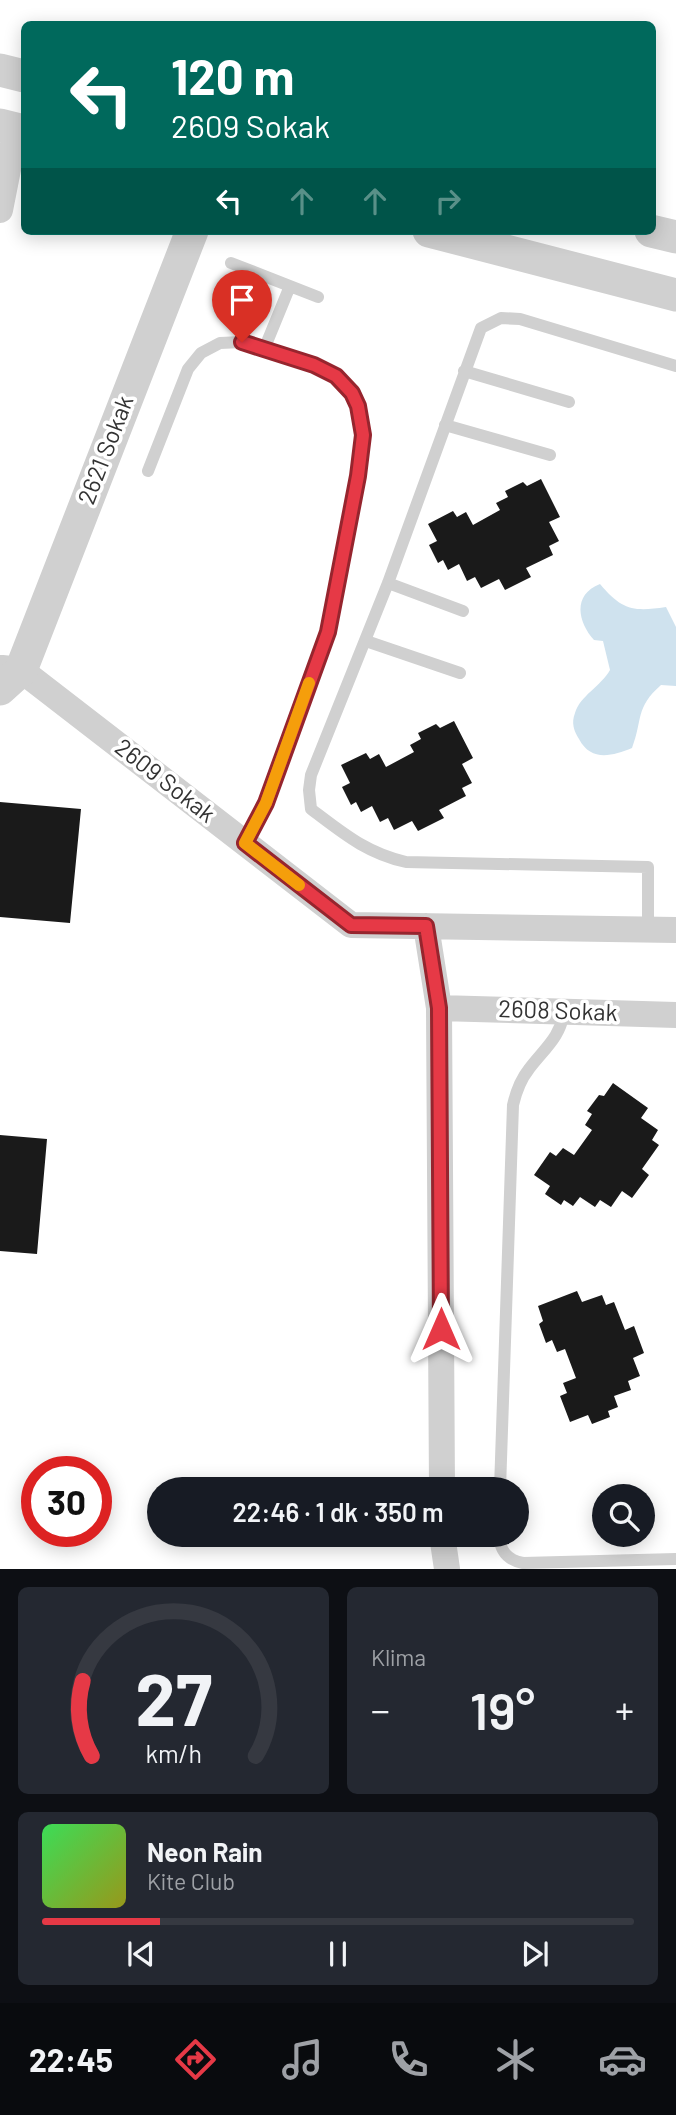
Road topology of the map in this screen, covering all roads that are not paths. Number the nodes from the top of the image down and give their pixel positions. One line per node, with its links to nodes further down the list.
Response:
1 (0, 70): 2 (street)
2 (21, 75)
3 (14, 128): 4 (street)
4 (0, 210)
5 (656, 232): 8 (street)
6 (190, 235): 24 (street, 2621 Sokak)
7 (444, 235): 11 (street)
8 (676, 237)
9 (231, 263): 10 (lane)
10 (290, 286): 12 (lane); 13 (lane)
11 (676, 295)
12 (318, 297)
13 (265, 347): 19 (lane); 25 (lane)
14 (676, 366): 15 (lane)
15 (464, 371): 16 (lane); 17 (lane)
16 (569, 402)
17 (445, 425): 18 (lane); 20 (lane)
18 (550, 455)
19 (148, 471)
20 (388, 583): 21 (lane); 22 (lane)
21 (463, 611)
22 (366, 641): 23 (lane); 27 (lane)
23 (460, 673)
24 (7, 676): 25 (street, 2609 Sokak)
25 (245, 843): 26 (street, 2609 Sokak)
26 (426, 926): 27 (street, 2609 Sokak); 29 (street)
27 (648, 930): 28 (street, 2609 Sokak)
28 (676, 930)
29 (439, 1008): 30 (street, 2608 Sokak); 32 (street)
30 (564, 1011): 31 (street, 2608 Sokak); 33 (lane)
31 (676, 1015)
32 (442, 1477)
33 (500, 1477)
34 (444, 1547): 37 (street)
35 (501, 1547): 36 (lane)
36 (676, 1559)
37 (447, 1569)

